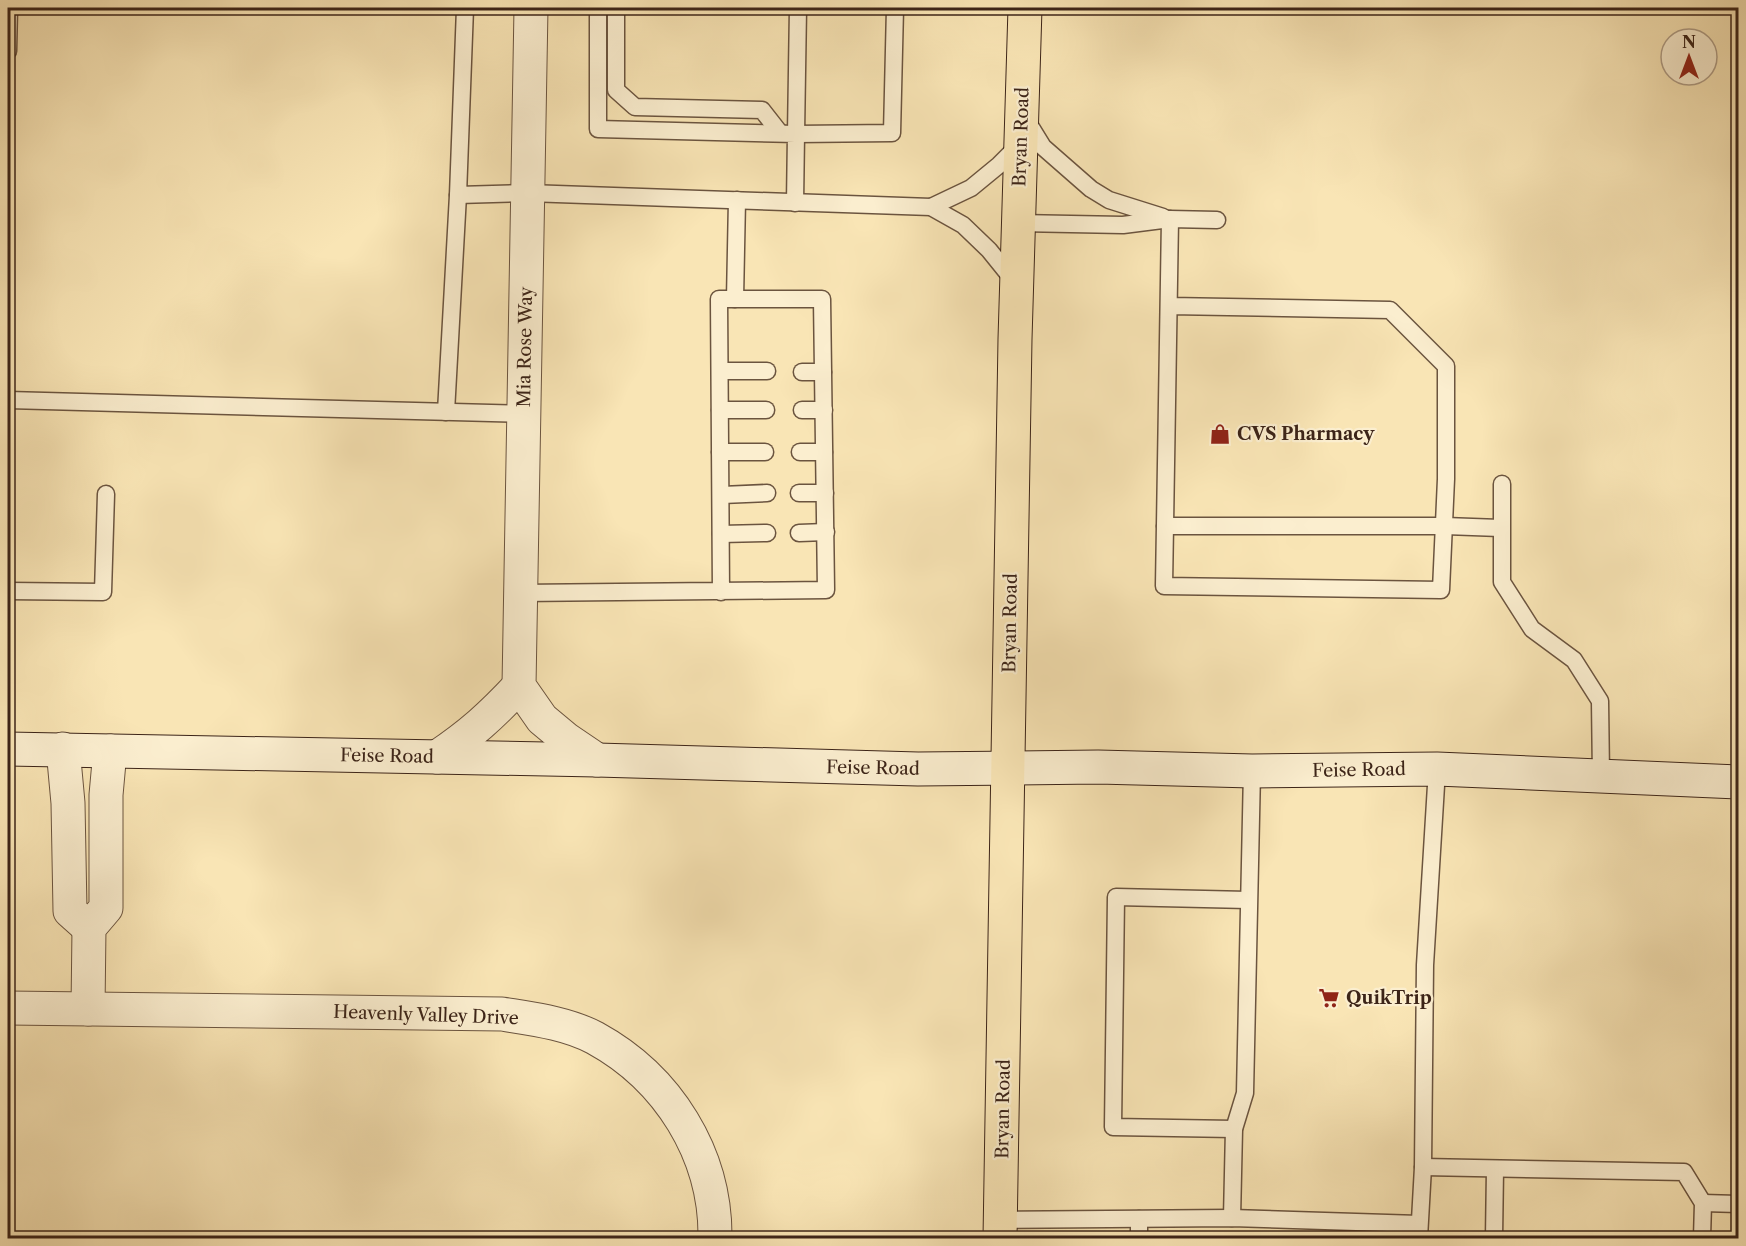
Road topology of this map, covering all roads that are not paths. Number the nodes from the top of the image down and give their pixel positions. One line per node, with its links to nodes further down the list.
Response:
1 (9, 8): 9 (lane)
2 (465, 8): 13 (lane)
3 (531, 8): 12 (street, Mia Rose Way)
4 (597, 8): 11 (lane)
5 (616, 8): 11 (lane)
6 (798, 8): 11 (lane)
7 (896, 8): 11 (lane)
8 (1025, 8): 10 (main road, Bryan Road)
9 (8, 51)
10 (1022, 128): 16 (lane); 17 (lane); 19 (main road, Bryan Road)
11 (788, 134): 15 (lane)
12 (528, 193): 13 (lane); 14 (lane); 33 (street, Mia Rose Way)
13 (458, 195): 32 (lane)
14 (737, 200): 15 (lane); 21 (lane)
15 (795, 202): 16 (lane)
16 (931, 207): 20 (lane)
17 (1170, 219): 18 (lane); 19 (lane); 22 (lane)
18 (1217, 220)
19 (1018, 223): 20 (main road, Bryan Road)
20 (1017, 284): 60 (main road, Bryan Road)
21 (735, 299): 23 (lane); 26 (lane)
22 (1170, 306): 44 (lane); 45 (lane)
23 (720, 371): 24 (lane); 28 (lane)
24 (767, 371)
25 (802, 372): 26 (lane)
26 (823, 372): 31 (lane)
27 (8, 400): 32 (lane)
28 (720, 410): 29 (lane); 34 (lane)
29 (766, 410)
30 (802, 410): 31 (lane)
31 (824, 410): 37 (lane)
32 (446, 412): 33 (lane)
33 (524, 414): 53 (street, Mia Rose Way)
34 (720, 452): 35 (lane); 43 (lane)
35 (765, 452)
36 (800, 452): 37 (lane)
37 (824, 452): 41 (lane)
38 (1502, 484): 46 (lane)
39 (767, 493): 43 (lane)
40 (799, 493): 41 (lane)
41 (825, 493): 48 (lane)
42 (105, 494): 51 (lane)
43 (722, 495): 50 (lane)
44 (1165, 526): 45 (lane); 45 (lane)
45 (1445, 526): 46 (lane)
46 (1500, 528): 63 (lane)
47 (799, 532): 48 (lane)
48 (826, 532): 52 (lane)
49 (766, 533): 50 (lane)
50 (721, 534): 52 (lane)
51 (8, 591)
52 (721, 592): 53 (lane)
53 (520, 593): 54 (street, Mia Rose Way)
54 (519, 686): 58 (street); 59 (street)
55 (8, 749): 56 (street, Feise Road)
56 (63, 749): 57 (street, Feise Road); 66 (street)
57 (110, 751): 58 (street, Feise Road); 66 (street)
58 (437, 757): 59 (street, Feise Road)
59 (597, 760): 60 (street, Feise Road)
60 (1007, 768): 62 (street, Feise Road); 77 (main road, Bryan Road)
61 (1437, 769): 62 (street, Feise Road); 63 (street, Feise Road); 70 (lane)
62 (1252, 771): 65 (lane)
63 (1601, 776): 64 (street, Feise Road)
64 (1738, 782)
65 (1248, 900): 69 (lane); 69 (lane)
66 (89, 928): 68 (street)
67 (8, 1008): 68 (street, Heavenly Valley Drive)
68 (88, 1009): 79 (street, Heavenly Valley Drive)
69 (1234, 1129): 74 (lane)
70 (1424, 1167): 71 (lane); 78 (lane)
71 (1495, 1169): 72 (lane); 82 (lane)
72 (1702, 1203): 73 (lane); 83 (lane)
73 (1738, 1204)
74 (1233, 1218): 75 (lane); 76 (lane)
75 (1139, 1219): 77 (lane); 80 (lane)
76 (1334, 1221): 78 (lane); 81 (lane)
77 (1001, 1229)
78 (1419, 1231)
79 (715, 1239)
80 (1139, 1239)
81 (1333, 1239)
82 (1494, 1239)
83 (1702, 1239)

